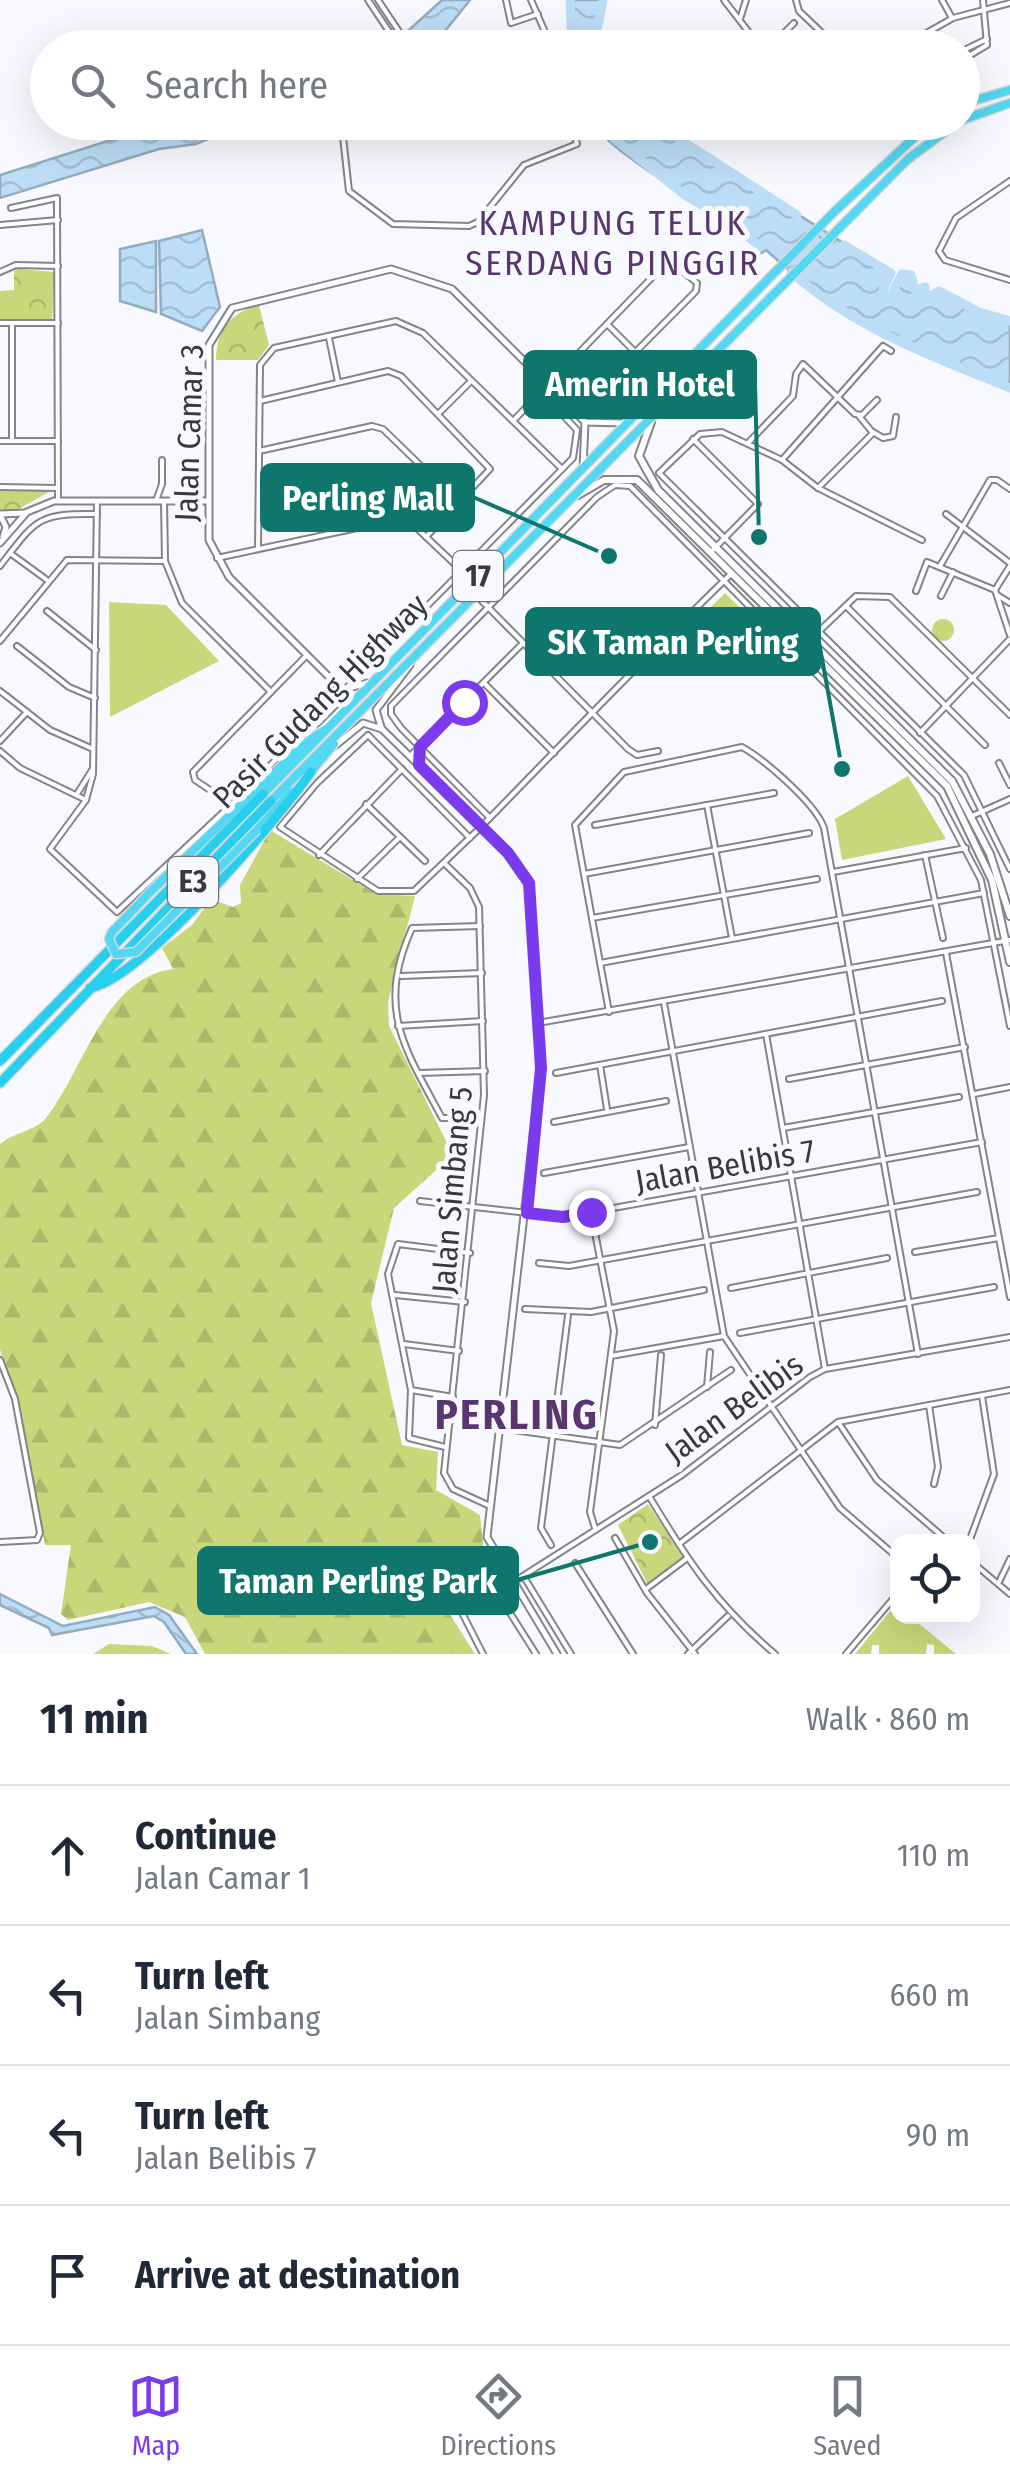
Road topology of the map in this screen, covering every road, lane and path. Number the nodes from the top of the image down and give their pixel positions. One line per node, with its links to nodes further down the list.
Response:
1 (368, 0): 16 (street)
2 (378, 0): 17 (street)
3 (506, 0): 12 (street)
4 (531, 0): 12 (street)
5 (724, 0): 14 (street)
6 (746, 0): 14 (street)
7 (796, 0): 21 (street)
8 (942, 0): 13 (street)
9 (984, 0): 11 (street)
10 (1010, 2): 11 (street)
11 (987, 7): 13 (street); 23 (street)
12 (538, 14): 18 (street)
13 (953, 18): 22 (street)
14 (740, 19): 19 (street)
15 (794, 23): 20 (street)
16 (388, 30)
17 (399, 30)
18 (544, 30)
19 (748, 30)
20 (787, 30)
21 (819, 30)
22 (932, 30)
23 (987, 42): 24 (street); 25 (street)
24 (980, 45)
25 (980, 47)
26 (1010, 90): 27 (highway)
27 (980, 99)
28 (1010, 103): 29 (highway, Pasir Gudang Highway / 17)
29 (980, 114)
30 (342, 140): 31 (street)
31 (577, 140)
32 (912, 140): 56 (highway, Pasir Gudang Highway / 17)
33 (934, 140): 62 (highway, Pasir Gudang Highway / 17)
34 (1010, 182): 40 (street)
35 (11, 208): 36 (street)
36 (58, 220): 37 (street); 38 (street)
37 (0, 225)
38 (58, 266): 39 (street); 43 (street)
39 (0, 272)
40 (1010, 280)
41 (0, 323): 42 (street)
42 (12, 323): 43 (street); 66 (street)
43 (58, 323): 67 (street)
44 (607, 324): 47 (street); 47 (street); 50 (street)
45 (329, 338): 48 (street); 49 (street); 54 (street)
46 (891, 351): 52 (street)
47 (635, 352): 55 (street)
48 (471, 381): 57 (street); 60 (street)
49 (338, 382): 54 (street); 57 (street)
50 (549, 384): 51 (street); 61 (street, Jalan Camar 3); 83 (street, Jalan Camar 3)
51 (541, 392): 60 (street); 72 (street)
52 (841, 397): 58 (street); 68 (street); 71 (street)
53 (877, 400): 58 (street)
54 (260, 401): 69 (street)
55 (587, 401)
56 (638, 413): 61 (street); 73 (highway, Pasir Gudang Highway / 17)
57 (439, 414): 84 (street)
58 (858, 416): 63 (street)
59 (896, 417): 63 (street)
60 (513, 422): 72 (street)
61 (584, 422): 73 (street)
62 (651, 422): 79 (highway, Pasir Gudang Highway / 17); 97 (main road)
63 (873, 432): 76 (street)
64 (694, 439): 68 (street); 93 (street); 93 (street)
65 (0, 441): 66 (street)
66 (12, 441): 67 (street)
67 (58, 441): 75 (street)
68 (748, 443): 71 (street)
69 (259, 451): 78 (street); 84 (street)
70 (162, 460): 82 (street)
71 (782, 460): 76 (street)
72 (562, 470): 106 (street)
73 (582, 470): 129 (highway, Pasir Gudang Highway / 17)
74 (0, 487): 75 (street)
75 (58, 488): 80 (street)
76 (818, 488): 94 (street)
77 (1010, 489): 90 (street)
78 (259, 498): 85 (street); 96 (street)
79 (572, 498): 97 (main road); 113 (highway, Pasir Gudang Highway / 17)
80 (58, 501): 81 (street); 86 (street)
81 (97, 501): 82 (street); 88 (street)
82 (160, 501): 83 (street); 101 (street)
83 (207, 501): 99 (street, Jalan Camar 3)
84 (459, 502): 92 (street)
85 (393, 506): 92 (street); 96 (street)
86 (28, 512): 87 (street); 91 (street)
87 (0, 514): 91 (street); 95 (street)
88 (97, 514): 98 (street); 100 (street)
89 (946, 514): 90 (street)
90 (962, 524): 102 (street); 104 (street)
91 (14, 526): 95 (street)
92 (426, 537): 106 (street)
93 (724, 538): 97 (street); 119 (street)
94 (922, 540)
95 (1, 541)
96 (258, 549): 99 (street)
97 (713, 550): 105 (main road); 108 (main road)
98 (10, 553): 103 (street); 109 (street)
99 (217, 558): 126 (street, Jalan Camar 3)
100 (96, 560): 101 (street); 109 (street); 125 (street)
101 (165, 561): 133 (street)
102 (1010, 564): 112 (street)
103 (0, 566)
104 (940, 566): 107 (street); 111 (street)
105 (738, 567): 108 (street); 122 (main road)
106 (461, 570): 131 (street)
107 (953, 572): 112 (street); 114 (street)
108 (731, 574): 110 (street); 198 (main road)
109 (48, 580): 121 (street)
110 (723, 582): 117 (street); 138 (street); 178 (street)
111 (916, 591)
112 (996, 593): 115 (street); 120 (street)
113 (477, 596): 117 (street); 127 (highway, Pasir Gudang Highway / 17)
114 (942, 596)
115 (1010, 603)
116 (846, 606): 119 (street); 128 (street); 135 (street)
117 (488, 608): 123 (street); 146 (street)
118 (47, 611): 125 (street)
119 (818, 632): 122 (street); 143 (street)
120 (1010, 637): 128 (street)
121 (0, 640)
122 (810, 640): 171 (main road)
123 (524, 643): 130 (street); 138 (street)
124 (17, 646): 134 (street)
125 (96, 650): 134 (street)
126 (307, 655): 131 (street, Jalan Camar 3); 133 (street)
127 (414, 660): 136 (highway, Pasir Gudang Highway / 17); 141 (street)
128 (974, 678): 135 (street); 139 (street)
129 (374, 681): 131 (street); 140 (highway, Pasir Gudang Highway / 17)
130 (484, 683): 146 (street); 151 (street)
131 (342, 690): 142 (street); 167 (street)
132 (0, 691): 137 (street)
133 (271, 692): 167 (street)
134 (95, 698): 147 (street)
135 (948, 706): 143 (street); 145 (street)
136 (362, 709): 148 (highway); 164 (highway, Pasir Gudang Highway / 17)
137 (27, 712): 144 (street); 147 (street)
138 (593, 713): 151 (street); 153 (street)
139 (1010, 715)
140 (331, 726): 142 (highway); 164 (highway, Pasir Gudang Highway / 17)
141 (382, 729): 148 (street); 149 (street)
142 (316, 734): 160 (highway, bridge)
143 (919, 734): 170 (street)
144 (0, 741)
145 (985, 744)
146 (420, 747): 149 (street); 154 (street); 156 (street); 172 (street)
147 (95, 750): 159 (street)
148 (330, 750): 160 (highway)
149 (404, 750): 154 (street)
150 (0, 752): 163 (street)
151 (554, 752): 172 (street)
152 (658, 752): 153 (street)
153 (641, 755): 157 (street)
154 (410, 756): 156 (street)
155 (999, 763): 161 (street)
156 (419, 765): 174 (street)
157 (644, 766): 185 (street); 186 (street)
158 (402, 769): 168 (street); 177 (street); 181 (street)
159 (92, 770): 163 (street); 166 (street)
160 (311, 772): 206 (highway)
161 (1010, 785)
162 (774, 793): 169 (street)
163 (76, 794): 166 (street)
164 (267, 798): 206 (highway, Pasir Gudang Highway / E3); 218 (highway, Pasir Gudang Highway / E3)
165 (1010, 799): 170 (street)
166 (86, 800): 167 (street)
167 (232, 804)
168 (366, 804): 176 (street); 181 (street)
169 (707, 805): 173 (street); 179 (street)
170 (982, 812): 171 (street); 184 (street)
171 (972, 816): 192 (main road)
172 (490, 818): 174 (street)
173 (595, 825)
174 (481, 827): 177 (street); 212 (street)
175 (808, 833): 179 (street)
176 (400, 837): 182 (street); 188 (street)
177 (470, 838): 183 (street)
178 (966, 848): 180 (street); 189 (street)
179 (715, 851): 186 (street); 190 (street)
180 (925, 854): 185 (street); 191 (street)
181 (319, 855): 188 (street)
182 (425, 861)
183 (444, 863): 188 (street); 195 (street, Jalan Simbang 5)
184 (1010, 870)
185 (832, 872): 194 (street)
186 (584, 874): 193 (street)
187 (818, 879): 190 (street)
188 (356, 880)
189 (984, 893): 191 (street); 199 (street)
190 (724, 895): 193 (street); 197 (street)
191 (935, 903): 194 (street); 196 (street)
192 (1010, 916)
193 (592, 918): 202 (street)
194 (841, 921): 197 (street); 203 (street)
195 (480, 926): 204 (street, Jalan Simbang 5); 205 (street)
196 (943, 938)
197 (732, 939): 202 (street)
198 (1008, 940): 199 (street); 201 (main road)
199 (994, 944): 200 (street); 214 (street)
200 (946, 953): 203 (street); 216 (street)
201 (1010, 962)
202 (600, 963): 209 (street)
203 (849, 968): 208 (street); 210 (street)
204 (482, 973): 205 (street); 211 (street, Jalan Simbang 5)
205 (400, 976): 213 (street)
206 (89, 988): 225 (highway, Pasir Gudang Highway / E3)
207 (942, 1001): 210 (street)
208 (664, 1003): 209 (street); 217 (street)
209 (608, 1012): 212 (street)
210 (858, 1017): 215 (street); 219 (street)
211 (483, 1022): 213 (street); 221 (street, Jalan Simbang 5)
212 (538, 1023): 246 (street)
213 (396, 1026): 222 (street)
214 (1010, 1026)
215 (766, 1034): 217 (street); 234 (street)
216 (965, 1047): 219 (street); 227 (street)
217 (672, 1051): 220 (street); 236 (street)
218 (0, 1060)
219 (866, 1064): 224 (street); 231 (street)
220 (600, 1065): 223 (street); 230 (street)
221 (484, 1070): 222 (street); 232 (street, Jalan Simbang 5)
222 (419, 1073): 232 (street)
223 (556, 1073)
224 (789, 1079)
225 (0, 1083)
226 (1010, 1087): 227 (street)
227 (974, 1094): 235 (street)
228 (958, 1097): 231 (street)
229 (666, 1100): 230 (street)
230 (607, 1112): 233 (street)
231 (875, 1114): 234 (street); 237 (street)
232 (482, 1118): 243 (street, Jalan Simbang 5)
233 (554, 1122)
234 (783, 1128): 239 (street)
235 (982, 1142): 237 (street, Jalan Belibis 7); 248 (street)
236 (689, 1146): 238 (street); 241 (street)
237 (883, 1160): 239 (street, Jalan Belibis 7); 244 (street)
238 (544, 1173)
239 (792, 1176): 241 (street, Jalan Belibis 7); 247 (street)
240 (977, 1192): 244 (street)
241 (698, 1194): 245 (street, Jalan Belibis 7); 249 (street)
242 (420, 1202): 243 (street, Jalan Belibis 7)
243 (474, 1207): 246 (street, Jalan Belibis 7); 251 (street, Jalan Simbang 5)
244 (892, 1208): 247 (street); 262 (street)
245 (591, 1212): 246 (street, Jalan Belibis 7); 253 (street)
246 (527, 1213): 288 (street)
247 (800, 1224): 249 (street); 255 (street)
248 (1000, 1238): 250 (street); 260 (street)
249 (708, 1240): 253 (street); 268 (street)
250 (916, 1252)
251 (470, 1253): 259 (street); 261 (street, Jalan Simbang 5)
252 (887, 1258): 255 (street)
253 (600, 1260): 254 (street); 263 (street)
254 (539, 1262)
255 (809, 1274): 257 (street); 266 (street)
256 (994, 1287): 262 (street)
257 (730, 1288)
258 (704, 1290): 263 (street)
259 (392, 1295): 261 (street); 270 (street)
260 (1010, 1297)
261 (464, 1302): 271 (street, Jalan Simbang 5)
262 (909, 1304): 266 (street); 273 (street)
263 (610, 1309): 265 (street); 275 (street)
264 (525, 1310): 265 (street)
265 (568, 1315): 289 (street)
266 (817, 1319): 267 (street); 278 (street)
267 (740, 1333)
268 (724, 1336): 275 (street); 284 (street)
269 (1010, 1337): 273 (street, Jalan Belibis)
270 (402, 1344): 271 (street); 279 (street)
271 (459, 1351): 283 (street, Jalan Simbang 5)
272 (710, 1352): 280 (street)
273 (918, 1354): 278 (street, Jalan Belibis)
274 (660, 1355): 287 (street)
275 (611, 1356): 290 (street)
276 (0, 1360): 300 (street)
277 (731, 1370): 280 (street)
278 (826, 1370): 284 (street, Jalan Belibis)
279 (410, 1390): 283 (street); 291 (street)
280 (707, 1390): 287 (street)
281 (1010, 1390): 282 (street)
282 (982, 1396): 285 (street); 298 (street)
283 (453, 1397): 291 (street, Jalan Simbang 5)
284 (772, 1406): 292 (street); 294 (street, Jalan Belibis)
285 (929, 1406): 286 (street); 293 (street)
286 (838, 1422): 292 (street); 297 (street)
287 (654, 1426): 290 (street)
288 (500, 1428): 289 (street); 295 (street)
289 (550, 1436): 290 (street); 301 (street)
290 (598, 1444): 296 (street)
291 (447, 1447): 295 (street, Jalan Simbang 5)
292 (800, 1452): 302 (street); 303 (street)
293 (934, 1484)
294 (650, 1496): 296 (street, Jalan Belibis); 302 (street)
295 (490, 1506): 309 (street)
296 (596, 1529): 308 (street, Jalan Belibis)
297 (939, 1534)
298 (972, 1534)
299 (614, 1538): 311 (street)
300 (0, 1542)
301 (551, 1544)
302 (679, 1544): 305 (street)
303 (890, 1551)
304 (1010, 1559): 310 (street)
305 (686, 1560): 311 (street); 314 (street)
306 (575, 1563): 320 (street)
307 (980, 1569): 310 (street)
308 (524, 1576): 309 (street, Jalan Belibis); 319 (street)
309 (512, 1583): 318 (street)
310 (998, 1584): 312 (street)
311 (645, 1590): 315 (street)
312 (1010, 1594)
313 (890, 1602): 322 (street)
314 (729, 1615): 315 (street); 321 (street)
315 (691, 1653)
316 (483, 1654): 317 (street)
317 (536, 1654)
318 (557, 1654)
319 (571, 1654)
320 (633, 1654)
321 (775, 1654)
322 (846, 1654)

